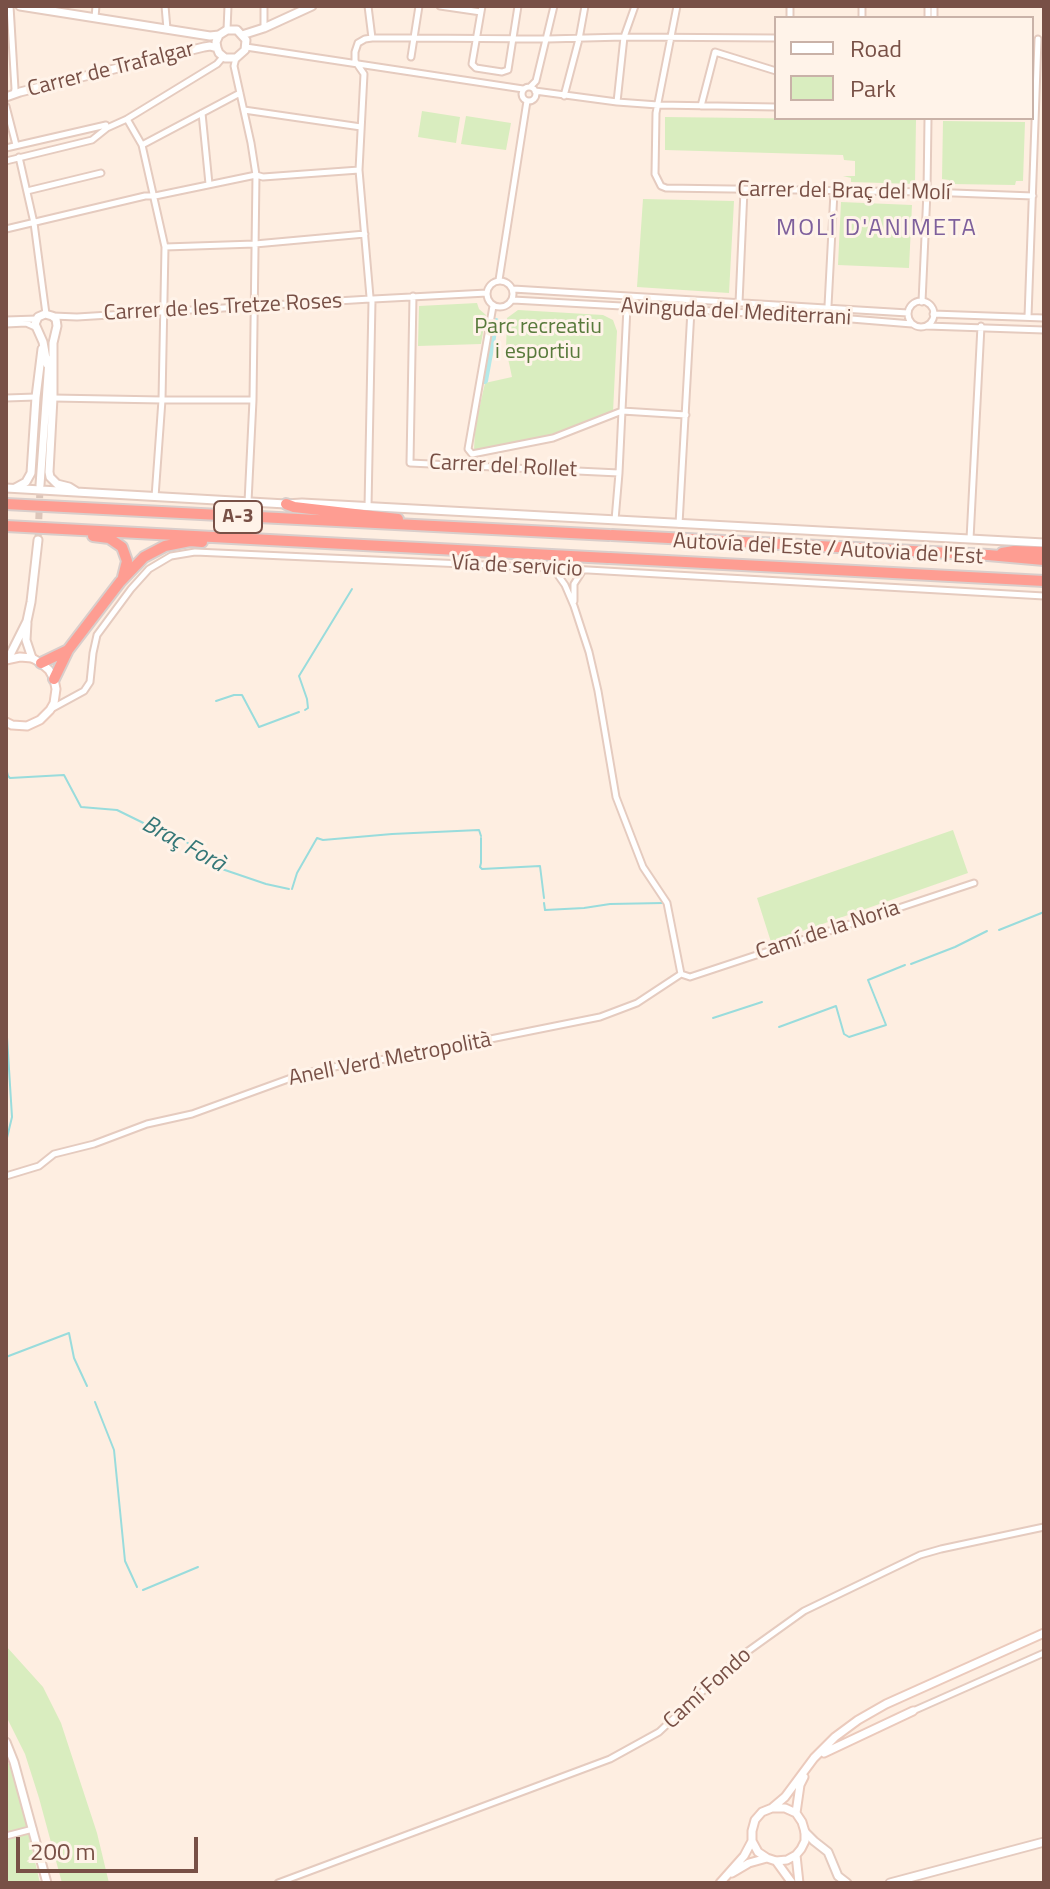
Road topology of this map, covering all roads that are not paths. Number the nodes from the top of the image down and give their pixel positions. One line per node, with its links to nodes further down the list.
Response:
1 (10, 6): 43 (street)
2 (20, 6): 18 (street)
3 (96, 6): 18 (street)
4 (165, 6): 20 (street)
5 (228, 6): 21 (street)
6 (264, 6): 19 (street)
7 (312, 6): 16 (street)
8 (368, 6): 23 (street)
9 (419, 6): 24 (street)
10 (440, 6): 17 (street)
11 (518, 6): 26 (street)
12 (554, 6): 29 (street)
13 (585, 6): 30 (street)
14 (635, 6): 22 (street)
15 (677, 6): 27 (street)
16 (299, 9): 19 (street)
17 (481, 9): 25 (street)
18 (95, 17): 20 (street)
19 (264, 28): 32 (street)
20 (168, 30): 21 (street)
21 (223, 33): 32 (street); 33 (street)
22 (624, 37): 27 (street); 30 (street); 45 (street)
23 (372, 38): 24 (street); 37 (street)
24 (414, 38): 25 (street); 35 (street)
25 (476, 38): 26 (street); 26 (street)
26 (513, 38): 29 (street)
27 (672, 38): 28 (street); 46 (street)
28 (774, 38)
29 (547, 39): 30 (street); 39 (street)
30 (579, 39): 41 (street)
31 (1038, 39): 42 (street)
32 (245, 41): 36 (street); 37 (street)
33 (217, 48): 34 (street); 43 (street, Carrer de Trafalgar)
34 (223, 56): 36 (street); 51 (street)
35 (411, 57)
36 (236, 58): 40 (street)
37 (358, 64): 39 (street); 54 (street)
38 (774, 70): 47 (street)
39 (530, 89): 41 (street); 44 (street); 44 (street)
40 (240, 93): 49 (street); 50 (street)
41 (564, 96): 45 (street)
42 (1034, 96)
43 (8, 98): 55 (street)
44 (527, 101): 75 (street)
45 (617, 102): 46 (street)
46 (658, 105): 47 (street); 64 (street, Carrer del Braç del Molí)
47 (701, 106): 48 (street)
48 (774, 107)
49 (244, 110): 54 (street); 62 (street)
50 (202, 113): 56 (street); 63 (street)
51 (127, 119): 55 (street); 56 (street); 58 (street)
52 (928, 120): 67 (street)
53 (1033, 120): 69 (street)
54 (361, 127): 60 (street)
55 (16, 145): 57 (street)
56 (142, 145): 68 (street)
57 (6, 148)
58 (19, 157): 59 (street); 65 (street)
59 (6, 161)
60 (359, 170): 62 (street); 72 (street)
61 (101, 173): 65 (street)
62 (256, 175): 63 (street); 73 (street)
63 (209, 184): 68 (street)
64 (744, 190): 66 (street, Carrer del Braç del Molí); 82 (street)
65 (27, 191): 70 (street)
66 (834, 192): 67 (street, Carrer del Braç del Molí); 85 (street)
67 (927, 192): 69 (street, Carrer del Braç del Molí); 81 (street)
68 (155, 196): 70 (street); 74 (street)
69 (1033, 196): 93 (street)
70 (34, 223): 71 (street); 91 (street)
71 (6, 229)
72 (365, 234): 73 (street); 79 (street)
73 (255, 244): 74 (street); 83 (street)
74 (165, 247): 88 (street)
75 (499, 280): 76 (street); 77 (street)
76 (513, 289): 80 (street); 82 (street, Avinguda del Mediterrani)
77 (487, 293): 78 (street, Carrer de les Tretze Roses); 84 (street)
78 (413, 296): 79 (street, Carrer de les Tretze Roses); 112 (street, Carrer del Rollet)
79 (371, 299): 83 (street, Carrer de les Tretze Roses); 120 (street)
80 (513, 300): 84 (street); 86 (street, Avinguda del Mediterrani)
81 (922, 302): 89 (street); 90 (street)
82 (739, 303): 85 (street, Avinguda del Mediterrani)
83 (255, 306): 88 (street, Carrer de les Tretze Roses); 109 (street)
84 (493, 306): 110 (street)
85 (828, 306): 89 (street, Avinguda del Mediterrani)
86 (627, 307): 87 (street, Avinguda del Mediterrani); 110 (street)
87 (691, 310): 96 (street, Avinguda del Mediterrani); 111 (street)
88 (165, 311): 92 (street, Carrer de les Tretze Roses); 108 (street)
89 (908, 313): 96 (street)
90 (933, 314): 93 (street); 98 (street)
91 (49, 315): 92 (street, Carrer de les Tretze Roses); 97 (street); 100 (street)
92 (77, 317): 100 (street, Carrer de les Tretze Roses)
93 (1028, 317): 94 (street)
94 (1044, 318)
95 (6, 322): 97 (street)
96 (912, 324): 98 (street)
97 (37, 326): 100 (street); 102 (street)
98 (927, 326): 99 (street)
99 (981, 326): 101 (street); 126 (street)
100 (57, 328): 103 (street)
101 (1044, 330)
102 (43, 342): 104 (street); 105 (street)
103 (53, 343): 104 (street); 107 (street)
104 (47, 364): 113 (street)
105 (36, 397): 106 (street); 114 (street)
106 (6, 398)
107 (53, 398): 108 (street); 115 (street)
108 (162, 400): 109 (street); 116 (street)
109 (253, 400): 117 (street)
110 (622, 411): 111 (street); 112 (street)
111 (686, 415): 122 (street)
112 (619, 473): 121 (street)
113 (40, 485)
114 (10, 488): 115 (street)
115 (78, 493): 116 (street)
116 (155, 497): 117 (street)
117 (248, 502): 119 (street)
118 (6, 504): 124 (highway, Autovía del Este / Autovia de l'Est / A-3)
119 (286, 504): 120 (street); 124 (highway)
120 (368, 507): 121 (street)
121 (615, 520): 122 (street)
122 (679, 524): 126 (street)
123 (6, 526): 125 (highway, Autovía del Este / Autovia de l'Est / A-3)
124 (471, 527): 131 (highway, Autovía del Este / Autovia de l'Est / A-3)
125 (42, 528): 128 (highway, Autovía del Este / Autovia de l'Est / A-3); 136 (highway)
126 (970, 539): 129 (street)
127 (38, 540): 139 (street)
128 (315, 543): 135 (highway, Autovía del Este / Autovia de l'Est / A-3); 136 (highway)
129 (1044, 543)
130 (1044, 552): 131 (highway)
131 (988, 555): 132 (highway, Autovía del Este / Autovia de l'Est / A-3)
132 (1044, 560)
133 (553, 568): 134 (street, Vía de servicio); 138 (street); 144 (street, Vía de servicio)
134 (583, 570): 137 (street, Vía de servicio); 138 (street)
135 (1044, 581)
136 (120, 582): 140 (highway)
137 (1044, 596)
138 (574, 606): 148 (street)
139 (27, 621): 141 (street); 142 (street)
140 (68, 650): 142 (highway); 143 (highway)
141 (7, 660): 142 (street)
142 (36, 661): 143 (street)
143 (55, 684): 144 (street); 145 (street)
144 (74, 697): 145 (street)
145 (50, 710): 146 (street)
146 (6, 722)
147 (974, 883): 148 (street, Camí de la Noria)
148 (681, 974): 149 (street, Anell Verd Metropolità)
149 (6, 1176)
150 (1044, 1527): 169 (street, Camí Fondo)
151 (1044, 1633): 155 (street)
152 (1044, 1653): 153 (street)
153 (913, 1711): 155 (street)
154 (6, 1742): 158 (street)
155 (814, 1758): 156 (street); 157 (street)
156 (772, 1808): 157 (street); 161 (street)
157 (796, 1813): 159 (street)
158 (33, 1829): 160 (street); 168 (street)
159 (805, 1832): 163 (street); 164 (street)
160 (6, 1836)
161 (752, 1841): 165 (street); 167 (street)
162 (1042, 1843): 174 (street)
163 (821, 1846): 164 (street); 173 (street)
164 (798, 1852): 166 (street); 172 (street)
165 (767, 1858): 166 (street); 167 (street)
166 (776, 1861): 171 (street)
167 (727, 1876): 170 (street)
168 (47, 1883)
169 (278, 1883)
170 (720, 1883)
171 (792, 1883)
172 (799, 1883)
173 (847, 1883)
174 (890, 1883)

